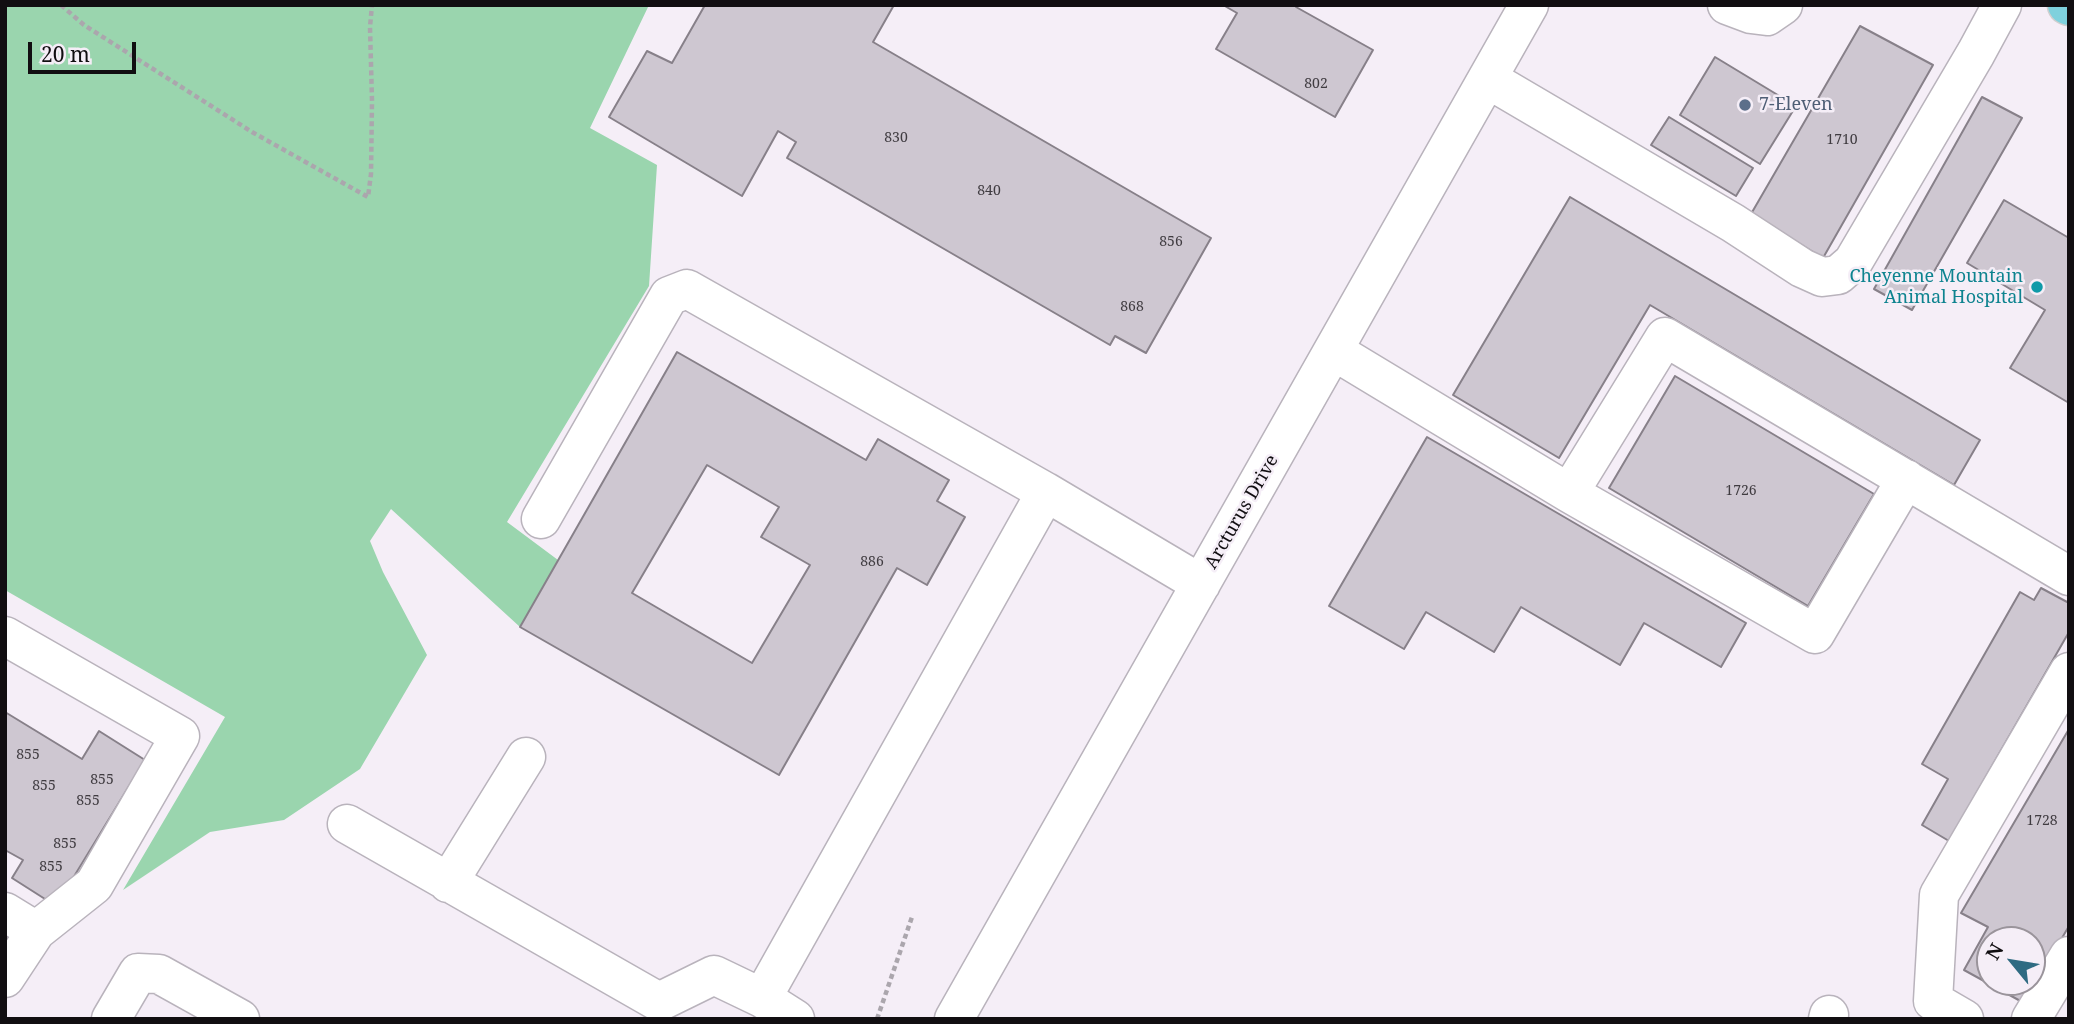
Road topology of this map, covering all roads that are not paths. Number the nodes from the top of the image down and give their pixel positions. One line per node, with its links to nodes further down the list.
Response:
1 (1529, 5): 5 (street, Arcturus Drive)
2 (1727, 5): 3 (street)
3 (1783, 5)
4 (2002, 5): 5 (street)
5 (1488, 79): 6 (street, Arcturus Drive)
6 (1334, 351): 9 (street); 12 (street, Arcturus Drive)
7 (1906, 479): 9 (street); 9 (street); 11 (street)
8 (1046, 492): 10 (street); 12 (street); 21 (street)
9 (1569, 493)
10 (541, 519)
11 (2069, 576)
12 (1201, 584): 26 (street, Arcturus Drive)
13 (5, 636): 18 (street)
14 (2069, 671): 27 (street)
15 (526, 757): 17 (street)
16 (347, 824): 17 (street)
17 (448, 883): 22 (street)
18 (20, 922): 20 (street)
19 (2069, 956): 28 (street)
20 (5, 978)
21 (762, 998): 22 (street); 25 (street)
22 (654, 1010)
23 (111, 1019): 24 (street)
24 (240, 1019)
25 (795, 1019)
26 (954, 1019)
27 (1964, 1019)
28 (2031, 1019)

